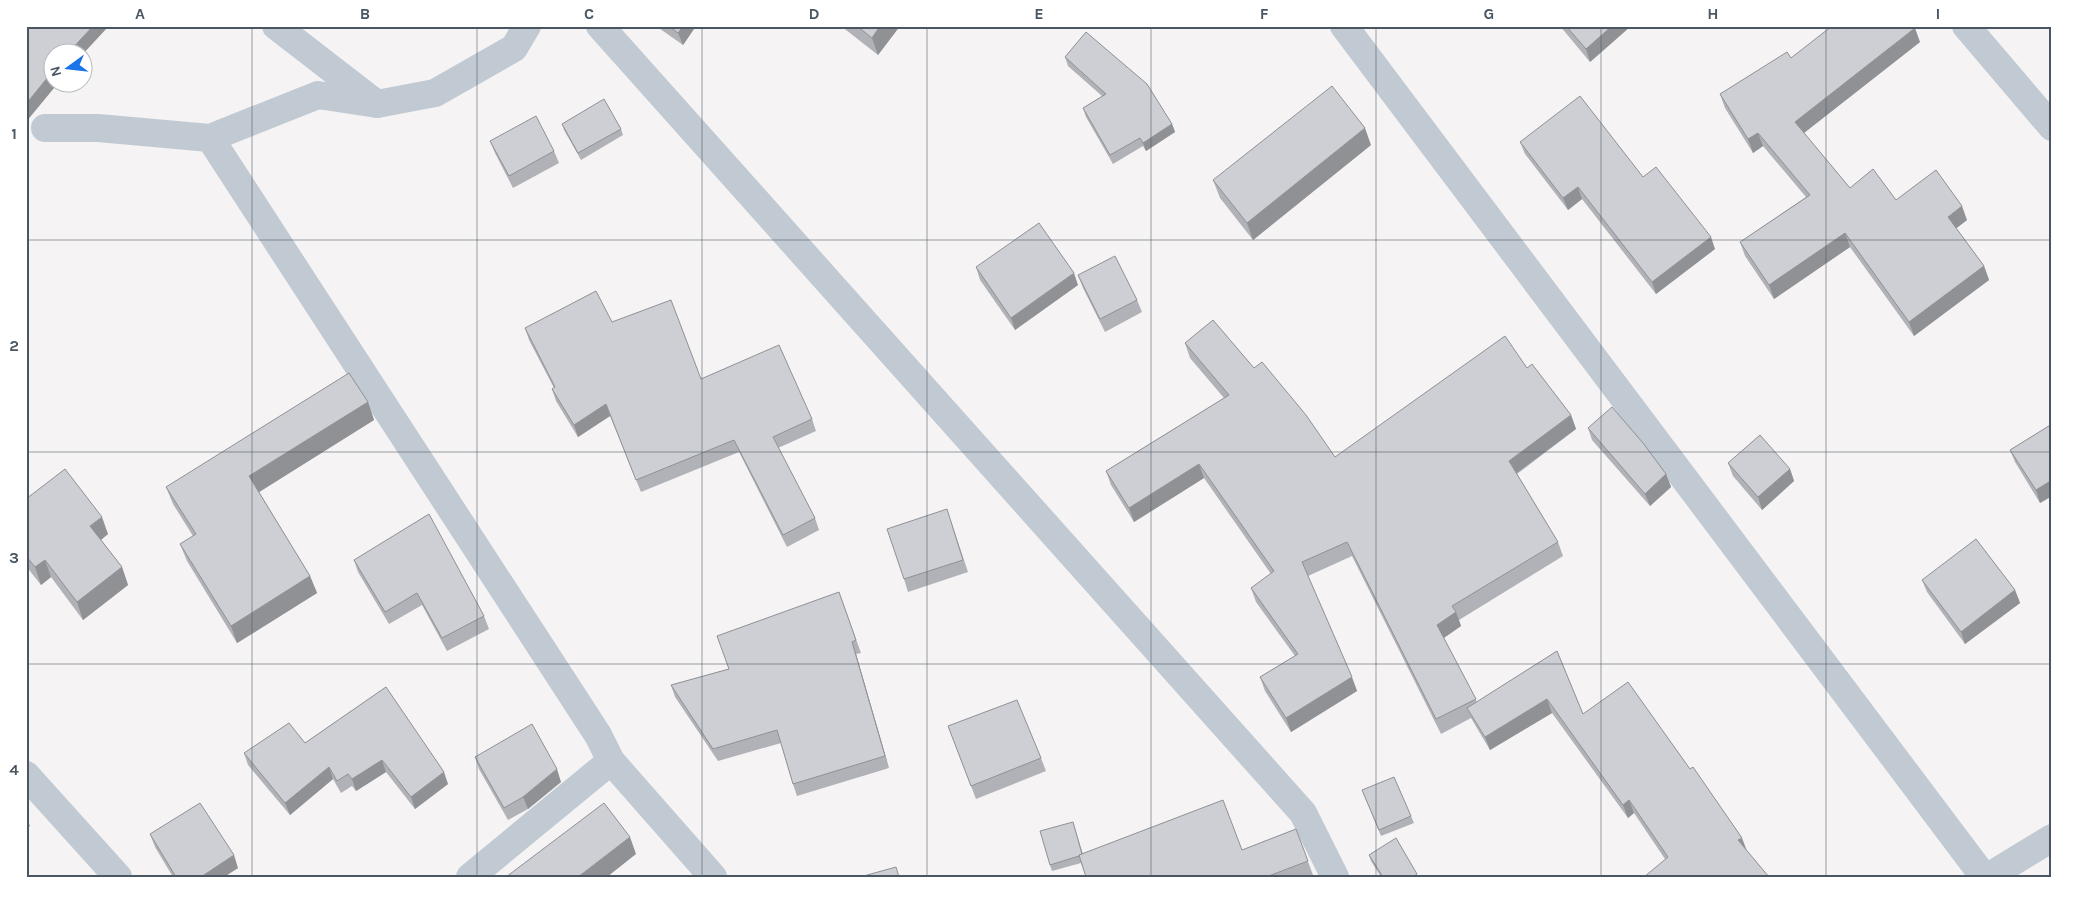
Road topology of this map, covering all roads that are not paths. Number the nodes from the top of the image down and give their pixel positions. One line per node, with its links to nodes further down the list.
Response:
1 (276, 26): 6 (street)
2 (527, 26): 6 (street)
3 (600, 26): 16 (street)
4 (1344, 26): 17 (street)
5 (1966, 26): 7 (street)
6 (377, 104): 9 (street)
7 (2052, 127)
8 (45, 128): 9 (street)
9 (210, 138): 10 (street)
10 (611, 762): 14 (street); 15 (street)
11 (26, 775): 13 (street)
12 (2052, 838): 18 (street)
13 (118, 877)
14 (470, 877)
15 (712, 877)
16 (1335, 877)
17 (1984, 877)
18 (1988, 877)

